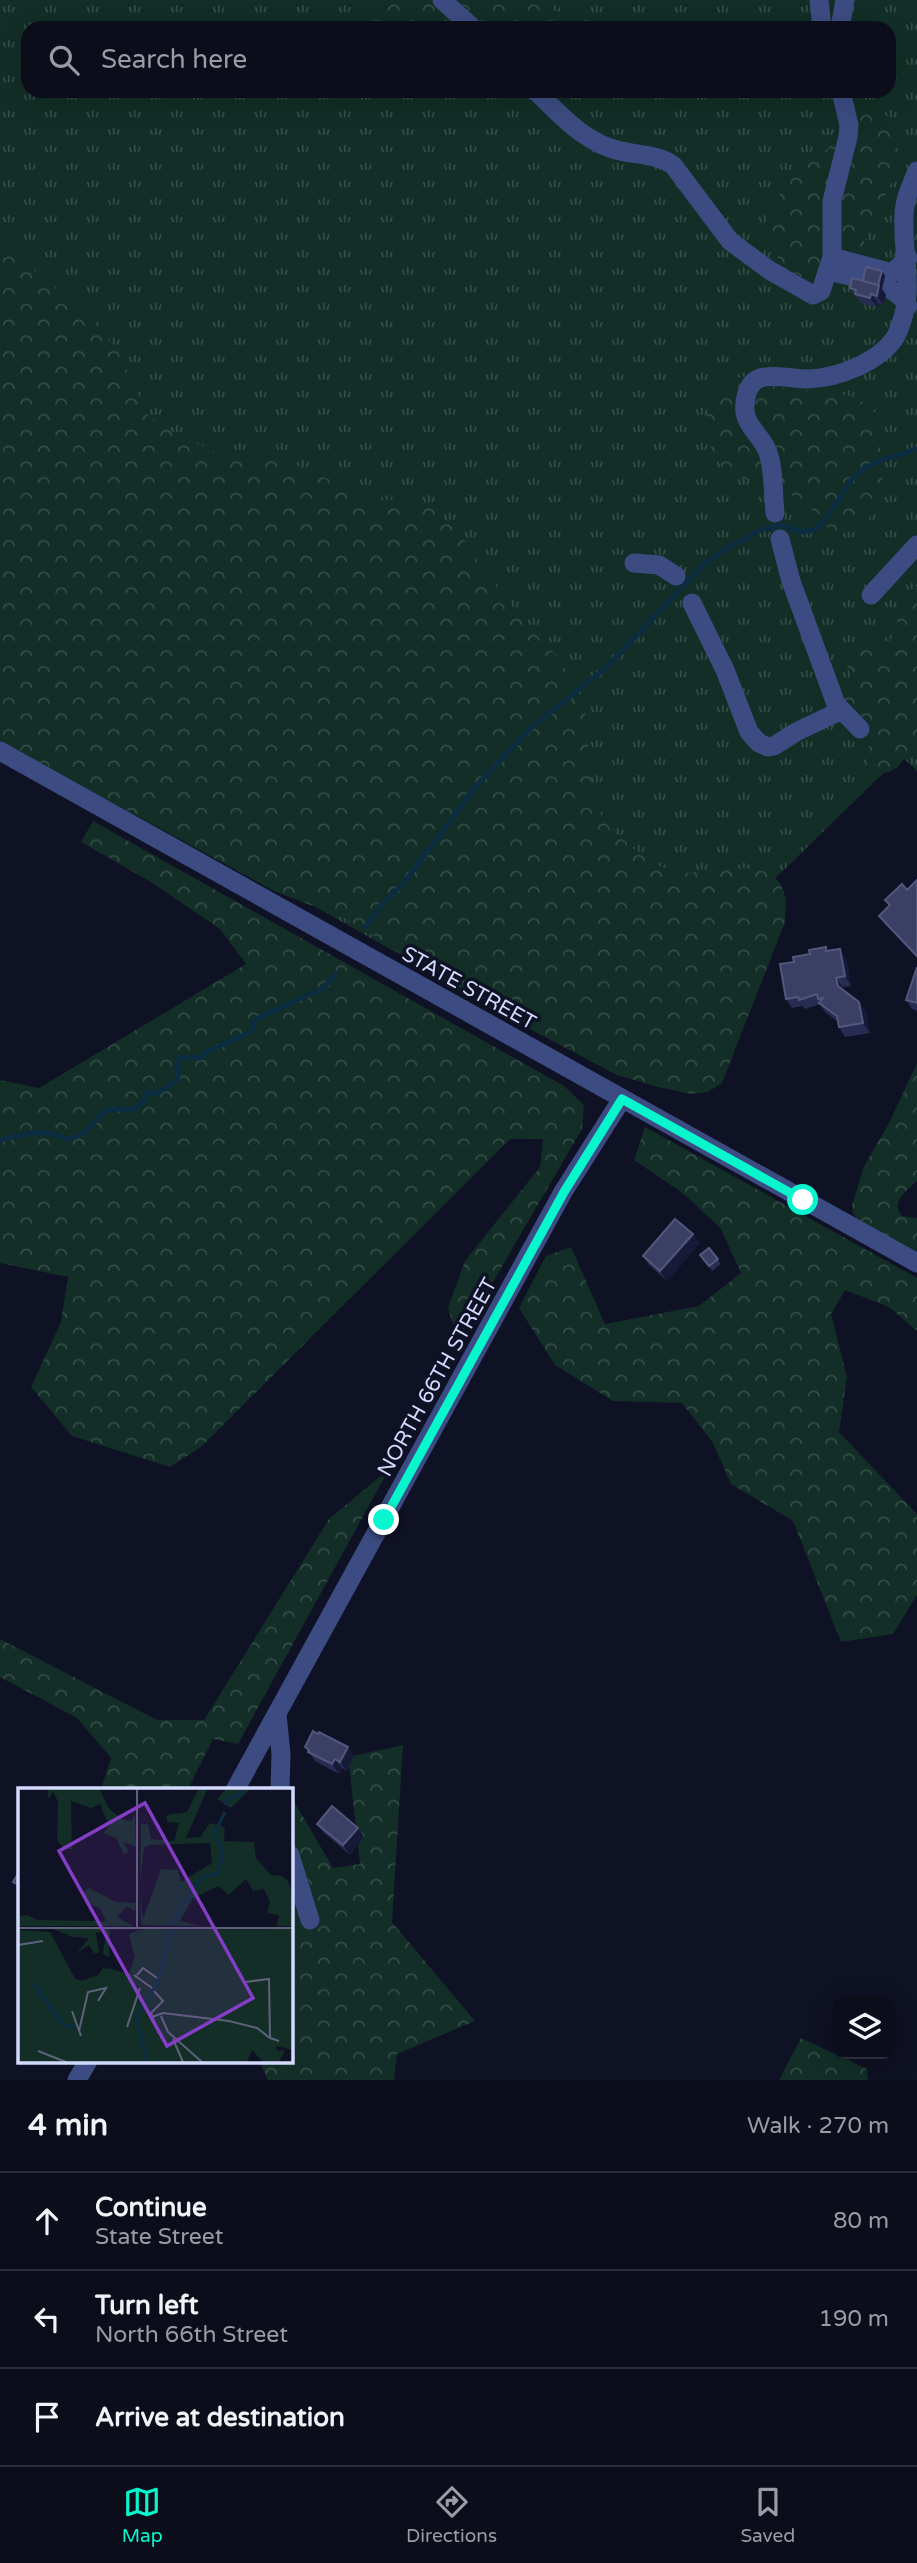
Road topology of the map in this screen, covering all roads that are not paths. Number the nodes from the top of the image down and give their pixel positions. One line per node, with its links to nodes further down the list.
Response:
1 (442, 0): 4 (street)
2 (819, 0): 5 (street)
3 (845, 0): 6 (street)
4 (465, 21)
5 (821, 21)
6 (841, 21)
7 (543, 98): 11 (street)
8 (843, 98): 11 (street)
9 (917, 171): 10 (street)
10 (908, 258): 11 (street); 12 (street)
11 (830, 264): 12 (street)
12 (908, 306): 13 (street)
13 (775, 513)
14 (780, 539): 20 (street)
15 (917, 545): 18 (street)
16 (634, 563): 17 (street)
17 (676, 576)
18 (871, 595)
19 (692, 603): 20 (street)
20 (840, 711): 21 (street)
21 (860, 729)
22 (0, 751): 23 (street, STATE STREET)
23 (622, 1099): 24 (street, STATE STREET); 25 (street, NORTH 66TH STREET)
24 (917, 1263)
25 (277, 1714): 26 (street, NORTH 66TH STREET); 27 (street)
26 (236, 1788)
27 (280, 1788)
28 (292, 1862): 29 (street)
29 (310, 1920)
30 (87, 2062): 31 (street)
31 (77, 2080)

